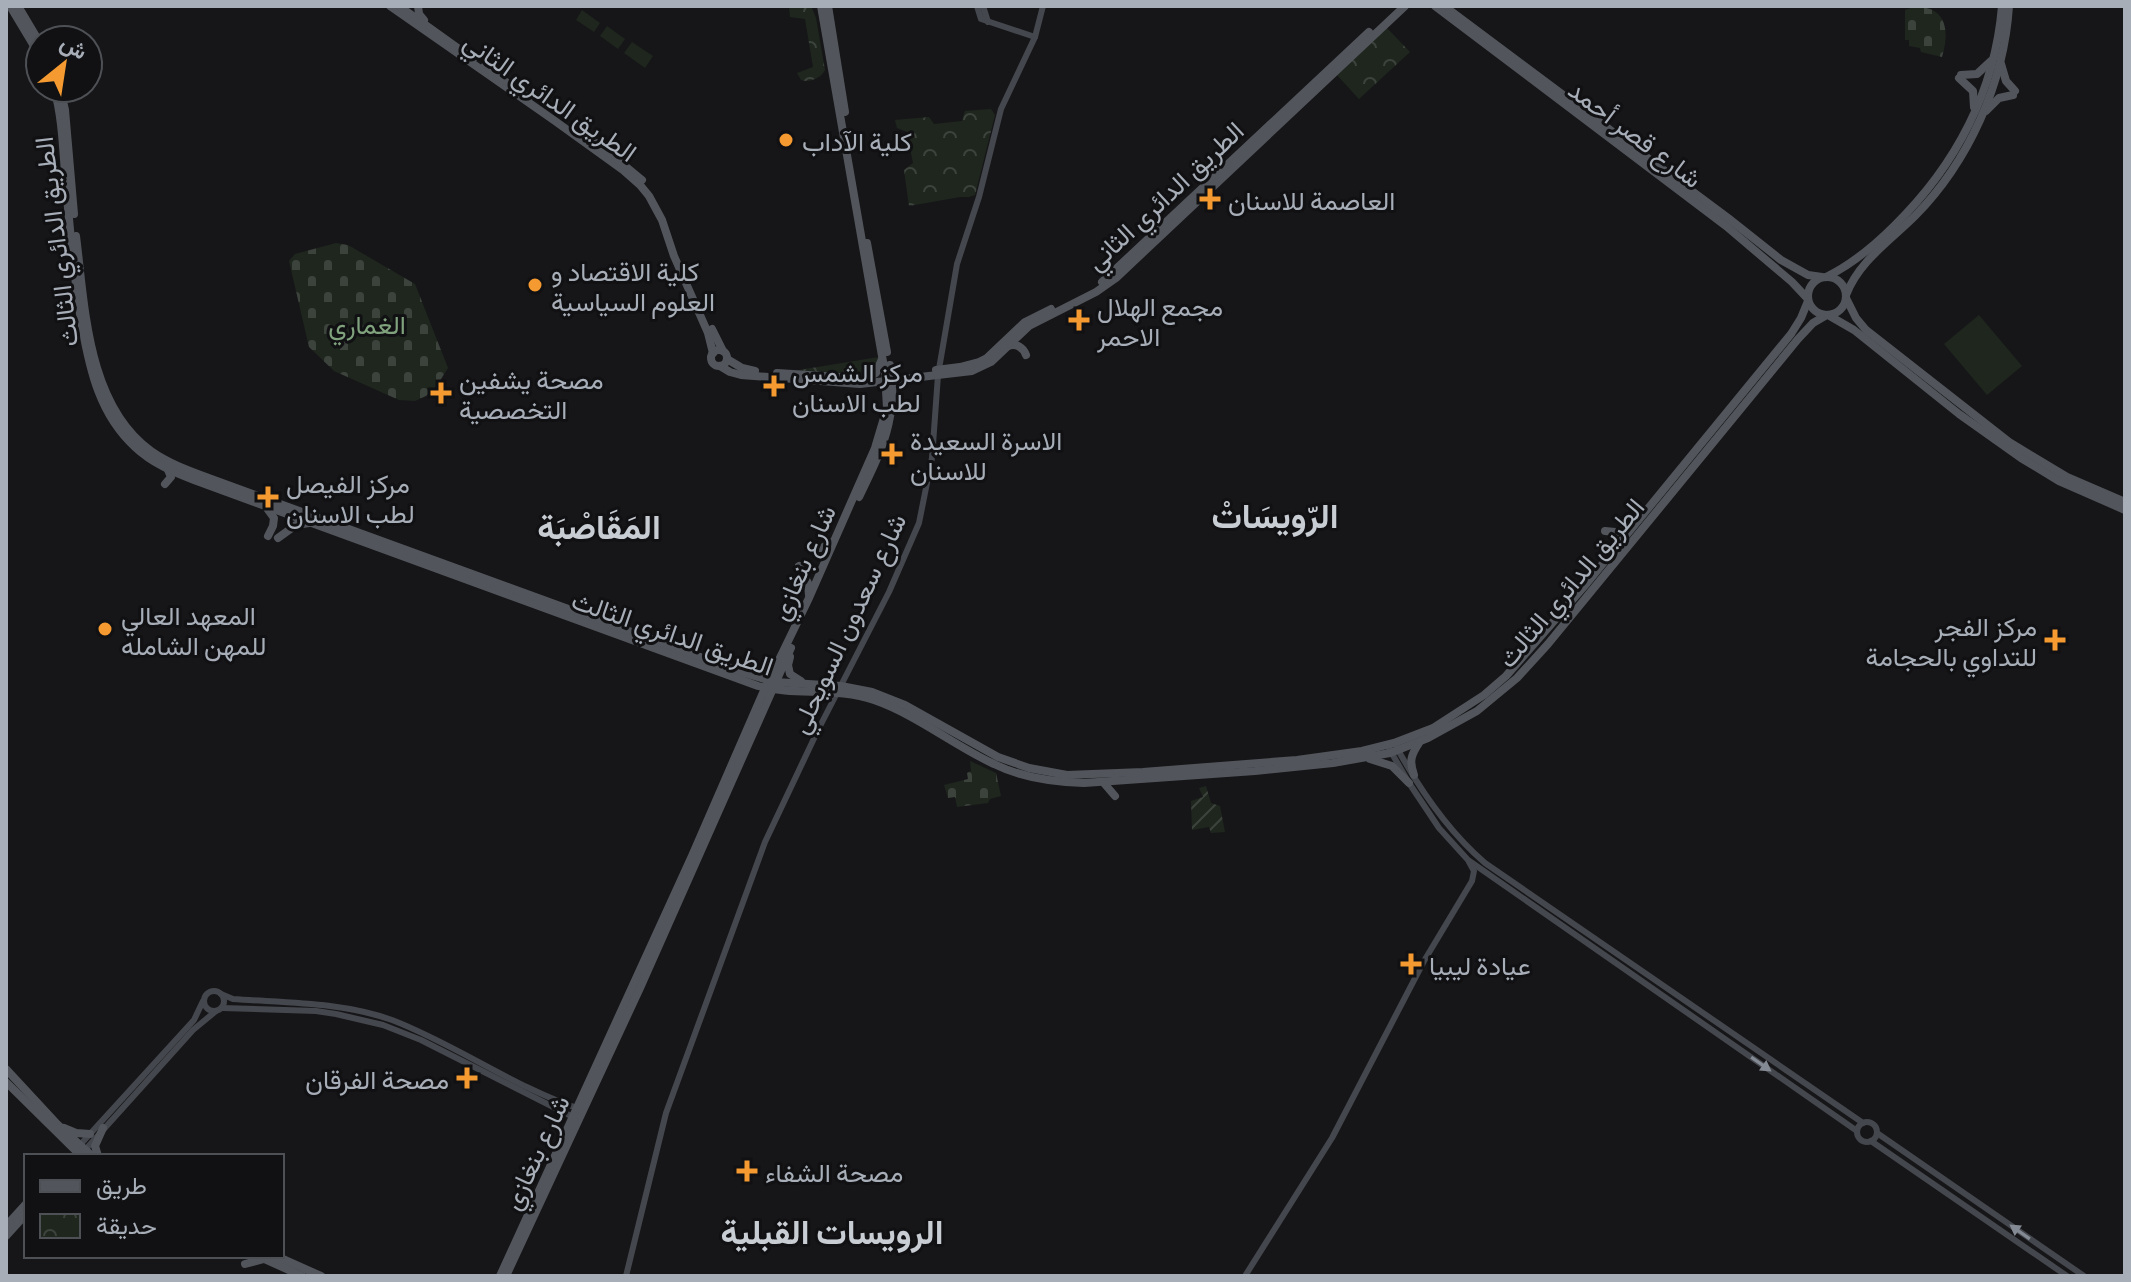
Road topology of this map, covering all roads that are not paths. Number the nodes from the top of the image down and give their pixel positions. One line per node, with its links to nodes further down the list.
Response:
1 (10, 6): 17 (main road)
2 (18, 6): 15 (main road)
3 (390, 6): 14 (main road)
4 (418, 6): 16 (main road)
5 (980, 6): 18 (main road)
6 (1043, 6): 18 (main road)
7 (1398, 6): 35 (main road, الطريق الدائري الثاني)
8 (1405, 6): 29 (main road, الطريق الدائري الثاني)
9 (1435, 6): 27 (main road, شارع قصر أحمد)
10 (1444, 6): 25 (main road, شارع قصر أحمد)
11 (2002, 6): 19 (main road)
12 (2009, 6): 19 (main road)
13 (822, 7): 33 (main road, شارع بنغازي); 36 (main road, شارع بنغازي)
14 (403, 11): 16 (main road); 24 (main road, الطريق الدائري الثاني)
15 (29, 24)
16 (429, 27): 24 (main road)
17 (24, 29)
18 (1035, 37): 35 (main road)
19 (2002, 38): 20 (main road)
20 (1998, 58): 23 (main road); 23 (main road); 23 (main road)
21 (59, 104): 39 (main road, الطريق الدائري الثالث)
22 (63, 104): 52 (main road, الطريق الدائري الثالث)
23 (1977, 116): 25 (main road); 26 (main road)
24 (586, 141): 30 (main road, الطريق الدائري الثاني); 31 (main road, الطريق الدائري الثاني)
25 (1824, 277): 26 (main road); 27 (main road)
26 (1846, 296): 28 (main road); 41 (main road)
27 (1808, 300): 28 (main road); 45 (main road, الطريق الدائري الثالث)
28 (1827, 316): 43 (main road); 61 (main road, الطريق الدائري الثالث)
29 (1008, 346): 32 (main road); 35 (main road, الطريق الدائري الثاني)
30 (713, 353): 31 (main road); 34 (main road)
31 (725, 355): 34 (main road); 37 (main road)
32 (1026, 355)
33 (882, 358): 36 (main road, شارع بنغازي); 37 (main road)
34 (720, 366): 37 (main road)
35 (938, 372): 36 (main road); 59 (main road, شارع سعدون السويحلي)
36 (889, 378): 37 (main road); 38 (main road, شارع بنغازي); 54 (main road, شارع بنغازي)
37 (863, 381): 38 (main road)
38 (888, 398): 46 (main road, شارع بنغازي)
39 (168, 469): 40 (main road); 42 (main road, الطريق الدائري الثالث)
40 (165, 484)
41 (2125, 502)
42 (262, 504): 44 (main road, الطريق الدائري الثالث); 47 (main road)
43 (2125, 510)
44 (312, 523): 48 (main road); 52 (main road, الطريق الدائري الثالث)
45 (1629, 531): 50 (main road, الطريق الدائري الثالث); 50 (main road)
46 (837, 535): 49 (main road); 53 (main road, شارع بنغازي)
47 (268, 536)
48 (278, 538)
49 (809, 548)
50 (1610, 554): 62 (main road, الطريق الدائري الثالث)
51 (799, 566): 53 (main road)
52 (491, 586): 56 (main road, الطريق الدائري الثالث)
53 (809, 598): 55 (main road, شارع بنغازي)
54 (795, 641): 57 (main road); 58 (main road, شارع بنغازي)
55 (781, 657): 56 (main road); 58 (main road, شارع بنغازي)
56 (744, 677): 58 (main road, الطريق الدائري الثالث); 60 (main road)
57 (805, 684): 58 (main road, الطريق الدائري الثالث); 59 (main road, الطريق الدائري الثالث)
58 (770, 685): 59 (main road, الطريق الدائري الثالث); 60 (main road, شارع بنغازي); 71 (main road, شارع بنغازي)
59 (839, 689): 62 (main road, الطريق الدائري الثالث); 66 (main road, الطريق الدائري الثالث); 99 (main road, شارع سعدون السويحلي)
60 (755, 712): 71 (main road, شارع بنغازي)
61 (1421, 741): 62 (main road, الطريق الدائري الثالث); 64 (main road)
62 (1392, 748): 63 (main road, الطريق الدائري الثالث); 64 (main road)
63 (1366, 758): 64 (main road); 65 (main road, الطريق الدائري الثالث)
64 (1411, 779): 67 (main road); 70 (main road)
65 (1126, 781): 66 (main road, الطريق الدائري الثالث); 66 (main road)
66 (1103, 782)
67 (1468, 860): 68 (main road); 69 (main road)
68 (1491, 877): 69 (main road); 70 (main road)
69 (1472, 881): 100 (main road)
70 (1631, 968): 80 (main road); 83 (main road, one-way to 83)
71 (644, 969): 72 (main road, شارع بنغازي)
72 (633, 992): 79 (main road, شارع بنغازي); 98 (main road, شارع بنغازي)
73 (221, 994): 74 (main road); 75 (main road); 76 (main road)
74 (203, 1001): 75 (main road); 85 (main road)
75 (219, 1010): 76 (main road); 82 (main road)
76 (352, 1013): 79 (main road)
77 (6, 1069): 81 (main road)
78 (6, 1082): 81 (main road)
79 (575, 1112): 97 (main road, شارع بنغازي)
80 (1863, 1123): 83 (main road); 84 (main road)
81 (56, 1128): 85 (main road); 87 (main road); 87 (main road)
82 (103, 1128): 87 (main road); 87 (main road)
83 (1857, 1131): 86 (main road)
84 (1877, 1133): 86 (main road); 102 (main road, one-way to 84)
85 (90, 1134): 87 (main road)
86 (1871, 1141): 101 (main road)
87 (80, 1153)
88 (24, 1206): 90 (main road)
89 (24, 1216): 91 (main road)
90 (6, 1226)
91 (6, 1236)
92 (261, 1258): 94 (main road); 95 (main road)
93 (280, 1258): 96 (main road)
94 (242, 1261)
95 (302, 1276)
96 (321, 1276)
97 (500, 1276)
98 (506, 1276)
99 (626, 1276)
100 (1245, 1276)
101 (2067, 1276)
102 (2084, 1276)

